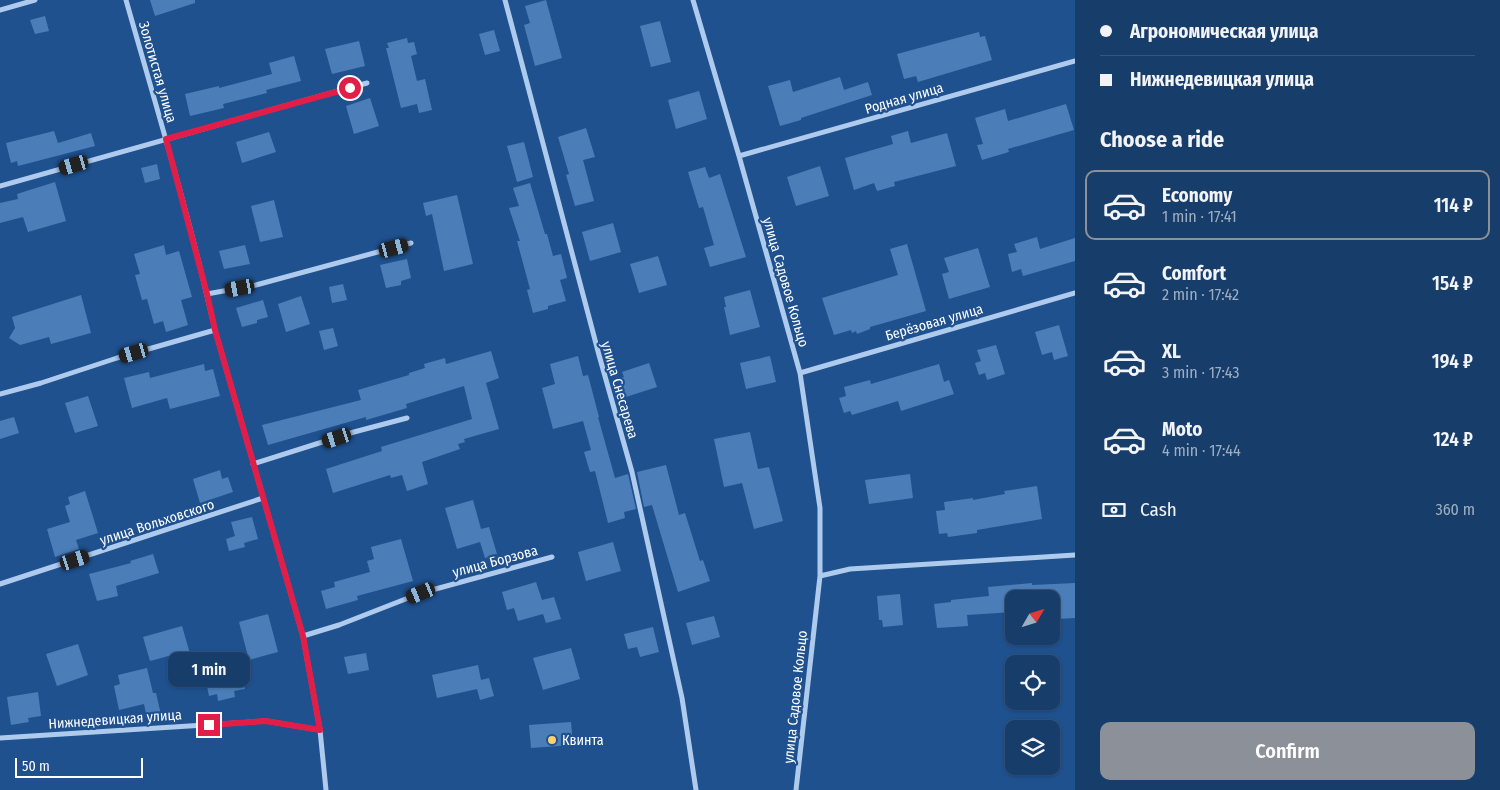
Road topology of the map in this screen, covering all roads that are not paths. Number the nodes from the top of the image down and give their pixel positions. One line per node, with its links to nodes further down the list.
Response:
1 (35, 0): 5 (street)
2 (126, 0): 8 (street, Золотистая улица)
3 (505, 0): 28 (street, улица Снесарева)
4 (693, 0): 9 (street, улица Садовое Кольцо)
5 (0, 10)
6 (1075, 61): 9 (street, Родная улица)
7 (367, 83): 8 (street)
8 (166, 139): 10 (street); 13 (street, Золотистая улица)
9 (739, 156): 15 (street, улица Садовое Кольцо)
10 (0, 186)
11 (411, 243): 13 (street)
12 (1075, 293): 15 (street, Берёзовая улица)
13 (207, 294): 14 (street, Золотистая улица)
14 (215, 330): 16 (street); 18 (street, Золотистая улица)
15 (800, 373): 22 (street, улица Садовое Кольцо)
16 (0, 394)
17 (406, 418): 18 (street)
18 (253, 464): 19 (street, Золотистая улица)
19 (263, 498): 23 (street, улица Вольховского); 24 (street, Золотистая улица)
20 (1075, 556): 22 (street)
21 (552, 557): 24 (street, улица Борзова)
22 (820, 576): 29 (street, улица Садовое Кольцо)
23 (0, 584)
24 (303, 636): 25 (street, Золотистая улица)
25 (320, 730): 26 (street, Нижнедевицкая улица); 27 (street, Золотистая улица)
26 (0, 738)
27 (326, 790)
28 (696, 790)
29 (796, 790)

